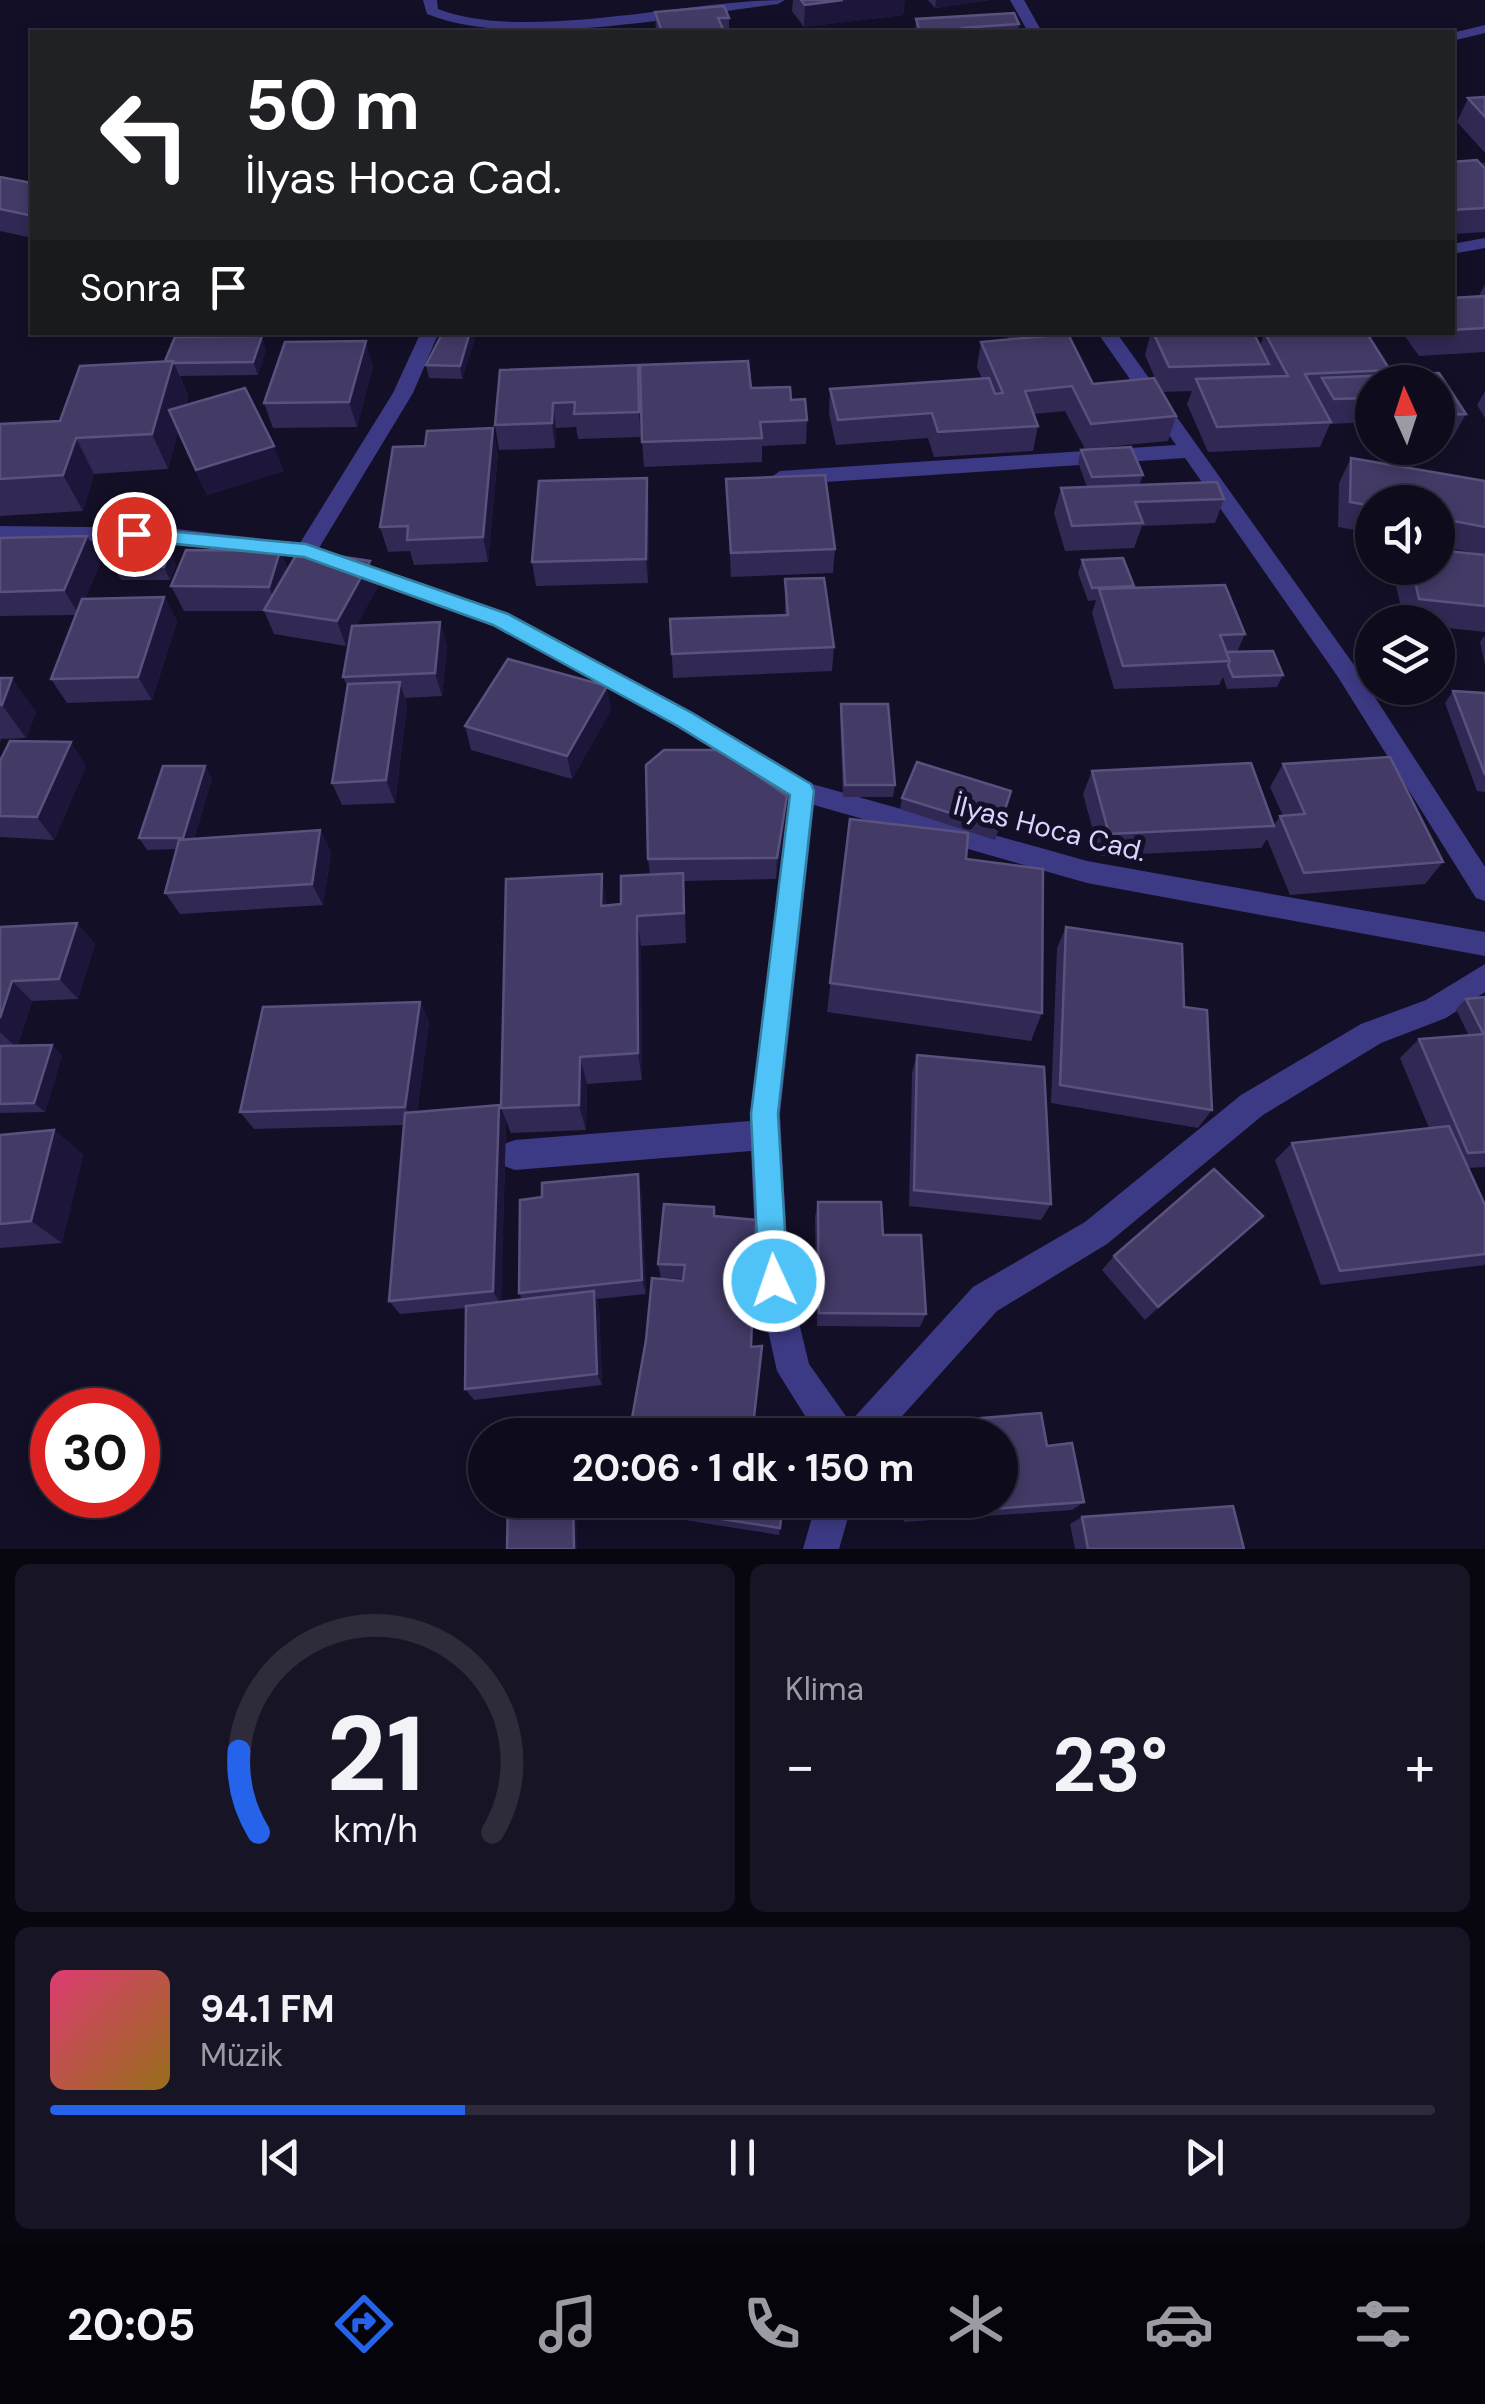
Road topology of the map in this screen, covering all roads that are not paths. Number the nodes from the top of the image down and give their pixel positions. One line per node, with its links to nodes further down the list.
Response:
1 (430, 0): 4 (street)
2 (778, 0): 4 (street)
3 (1017, 0): 6 (street)
4 (590, 26)
5 (1485, 29): 7 (street)
6 (1034, 30)
7 (1455, 36)
8 (1485, 243): 9 (street)
9 (1455, 248)
10 (429, 335): 15 (street)
11 (1108, 335): 12 (street)
12 (1190, 450): 13 (street); 17 (street)
13 (767, 479)
14 (0, 533): 15 (street, İlyas Hoca Cad.)
15 (306, 550): 16 (street, İlyas Hoca Cad.)
16 (802, 791): 18 (street, İlyas Hoca Cad.); 20 (street)
17 (1485, 890)
18 (1485, 944)
19 (1485, 977): 23 (street)
20 (766, 1134): 21 (street); 22 (street)
21 (515, 1154)
22 (826, 1418)
23 (877, 1418)
24 (830, 1518): 25 (street)
25 (822, 1549)

